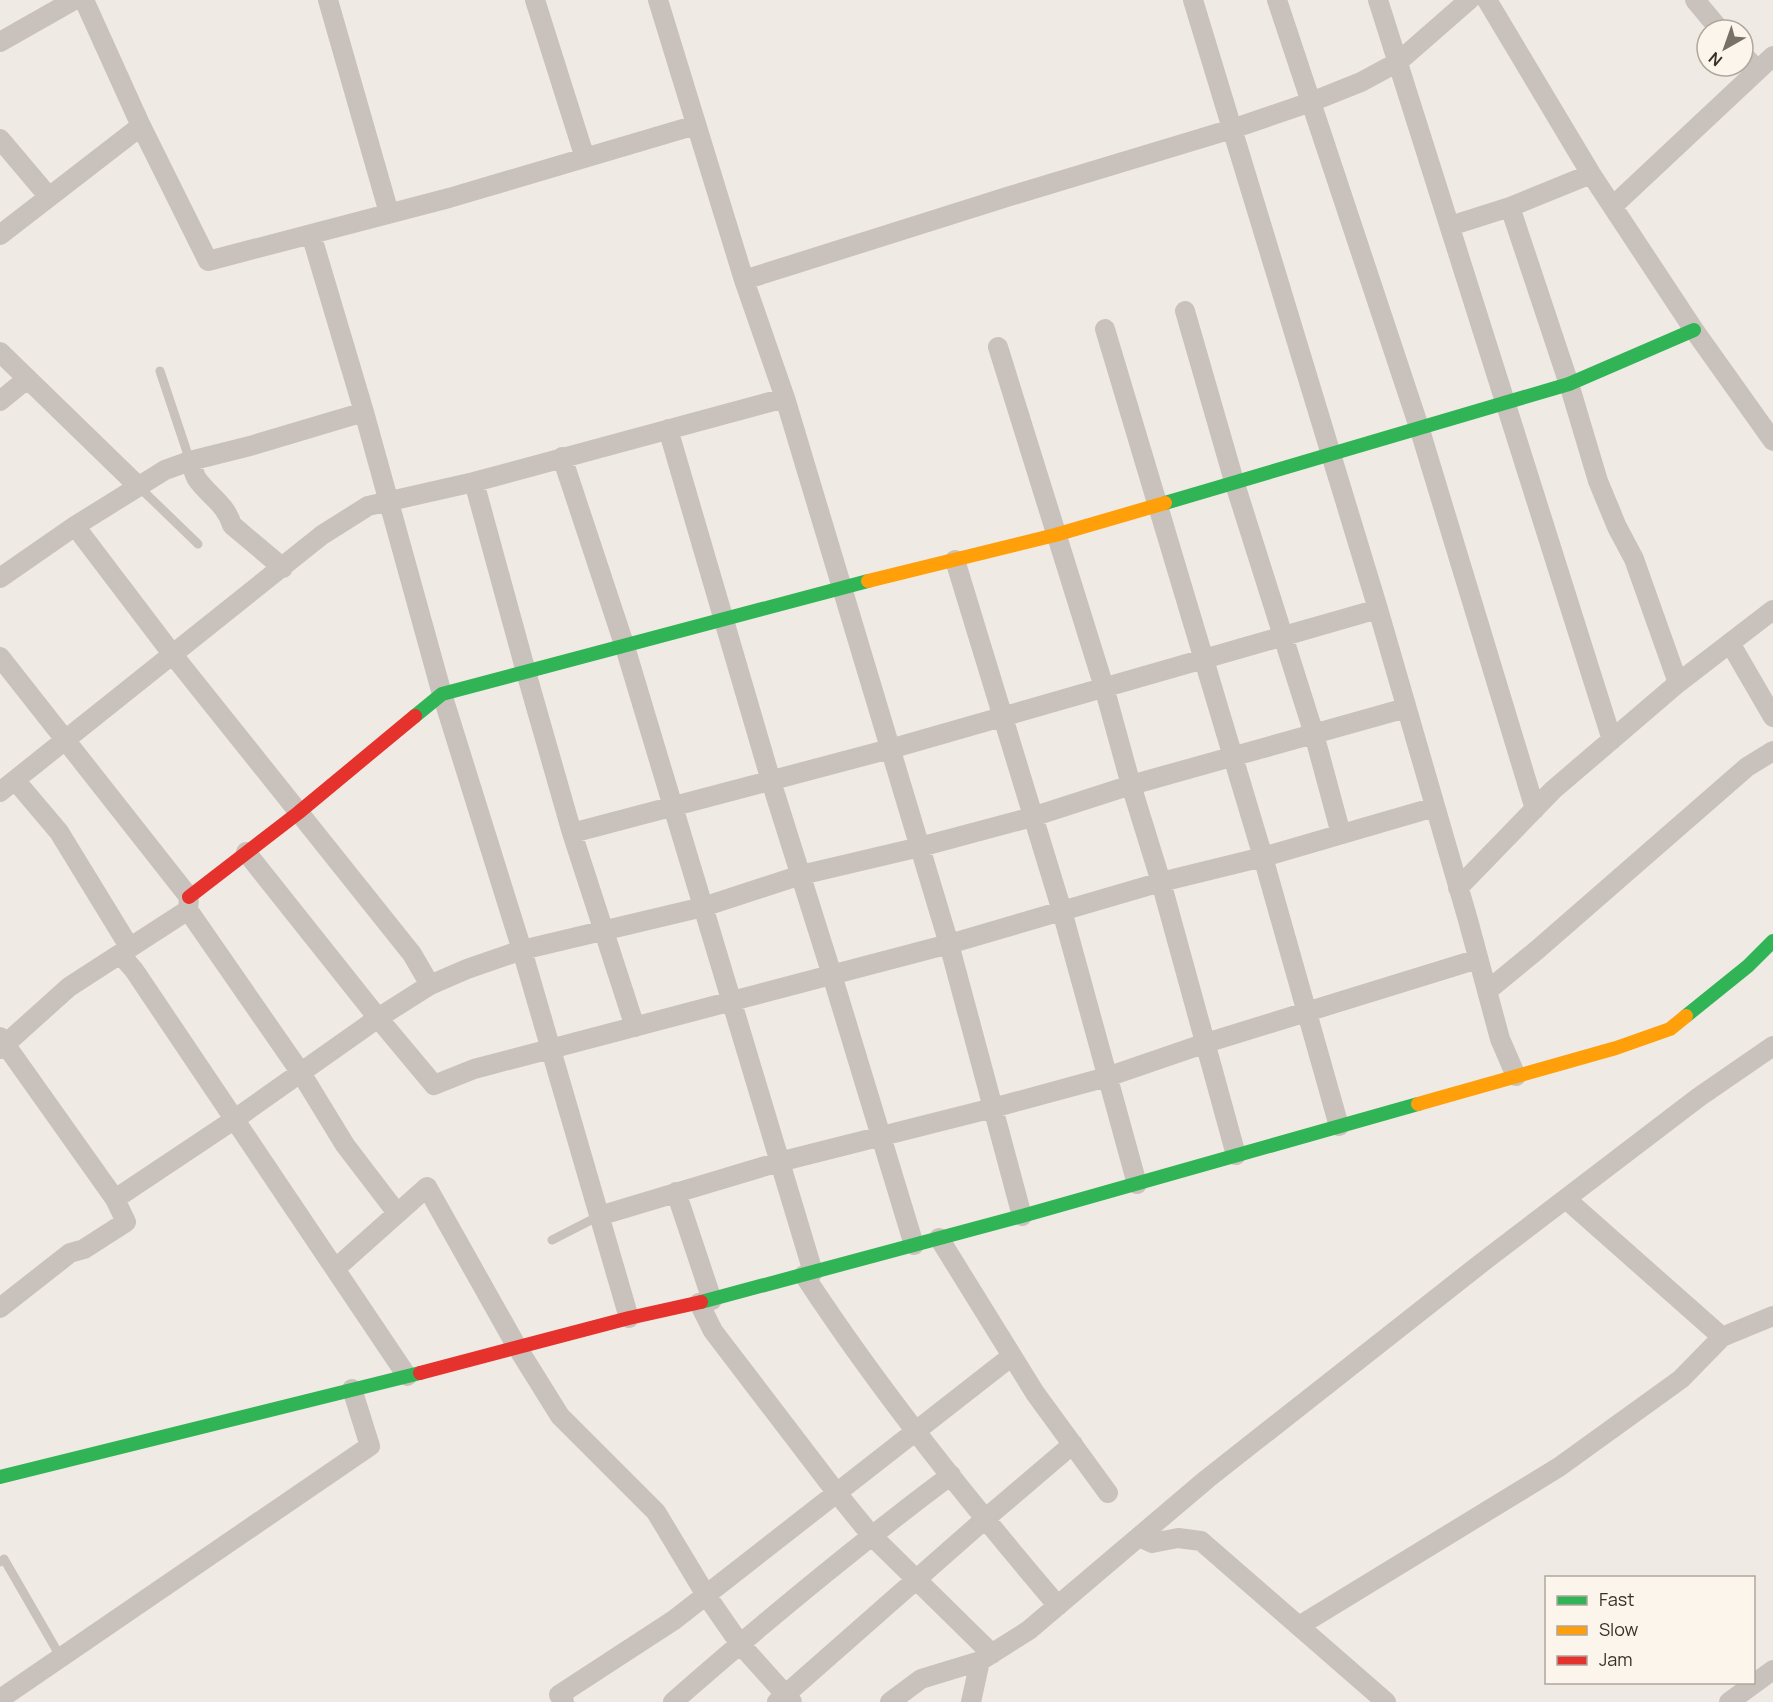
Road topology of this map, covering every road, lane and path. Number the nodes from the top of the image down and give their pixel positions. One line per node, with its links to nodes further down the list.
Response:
1 (74, 0): 13 (street)
2 (84, 0): 20 (street)
3 (328, 0): 28 (street)
4 (535, 0): 23 (street)
5 (658, 0): 19 (street)
6 (1193, 0): 21 (street)
7 (1277, 0): 18 (street)
8 (1378, 0): 15 (street)
9 (1469, 0): 15 (street)
10 (1487, 0): 24 (street)
11 (1695, 0): 12 (street)
12 (1710, 18)
13 (0, 42)
14 (1773, 56): 17 (street)
15 (1398, 62): 18 (street); 29 (street)
16 (1755, 67): 17 (street)
17 (1758, 70): 26 (street)
18 (1311, 102): 21 (street); 45 (street)
19 (696, 125): 23 (street); 32 (street)
20 (141, 126): 25 (street); 30 (street)
21 (1232, 129): 32 (street); 48 (street)
22 (0, 140): 25 (street)
23 (585, 158): 28 (street)
24 (1591, 174): 26 (street); 27 (street)
25 (49, 197): 31 (street)
26 (1613, 206): 35 (street)
27 (1510, 207): 29 (street); 40 (street)
28 (389, 213): 30 (street)
29 (1450, 226): 43 (street)
30 (311, 234): 44 (street)
31 (0, 235)
32 (744, 280): 41 (street)
33 (1185, 310): 51 (street)
34 (1105, 329): 55 (street)
35 (1694, 330): 40 (street); 47 (street)
36 (998, 347): 57 (street)
37 (0, 352): 39 (street)
38 (160, 371): 50 (lane)
39 (27, 379): 42 (street); 53 (street)
40 (1569, 384): 43 (street); 73 (street)
41 (785, 398): 46 (street); 62 (street)
42 (0, 401)
43 (1507, 402): 45 (street); 81 (street)
44 (364, 412): 50 (street); 54 (street)
45 (1419, 428): 48 (street); 90 (street)
46 (668, 429): 49 (street); 65 (street)
47 (1773, 441)
48 (1331, 452): 51 (street); 63 (street)
49 (562, 457): 52 (street); 68 (street)
50 (190, 461): 53 (street); 60 (street)
51 (1234, 481): 55 (street); 66 (street)
52 (474, 482): 54 (street); 72 (street)
53 (138, 486): 56 (street); 58 (lane)
54 (388, 501): 60 (street); 75 (street)
55 (1156, 504): 57 (street); 71 (street)
56 (75, 526): 61 (street); 69 (street)
57 (1055, 535): 59 (street); 74 (street)
58 (198, 544)
59 (955, 560): 62 (street); 77 (street)
60 (282, 568): 69 (street)
61 (0, 578)
62 (842, 588): 65 (street); 82 (street)
63 (1378, 609): 66 (street); 76 (street)
64 (1773, 610): 67 (street)
65 (723, 621): 68 (street); 85 (street)
66 (1284, 636): 71 (street); 79 (street)
67 (1730, 643): 73 (street); 78 (street)
68 (625, 647): 72 (street); 88 (street)
69 (172, 655): 80 (street); 91 (street)
70 (0, 657): 80 (street)
71 (1203, 660): 74 (street); 84 (street)
72 (526, 672): 75 (street); 93 (street)
73 (1678, 683): 81 (street)
74 (1104, 687): 77 (street); 86 (street)
75 (442, 694): 91 (street); 107 (street)
76 (1406, 708): 79 (street); 89 (street)
77 (1002, 717): 82 (street); 92 (street)
78 (1773, 717)
79 (1314, 734): 84 (street); 94 (street)
80 (66, 740): 87 (street); 101 (street)
81 (1612, 740): 90 (street)
82 (890, 749): 85 (street); 95 (street)
83 (1773, 751): 112 (street)
84 (1232, 757): 86 (street); 97 (street)
85 (771, 781): 88 (street); 98 (street)
86 (1131, 785): 92 (street); 99 (street)
87 (8, 786): 108 (street)
88 (673, 805): 93 (street); 102 (street)
89 (1435, 807): 94 (street); 100 (street)
90 (1535, 809): 100 (street)
91 (298, 813): 96 (street); 111 (street)
92 (1032, 817): 95 (street); 103 (street)
93 (572, 833): 104 (street)
94 (1341, 834): 97 (street)
95 (920, 847): 98 (street); 106 (street)
96 (246, 852): 101 (street); 115 (street)
97 (1263, 857): 99 (street); 114 (street)
98 (801, 875): 102 (street); 110 (street)
99 (1161, 882): 103 (street); 118 (street)
100 (1458, 888): 109 (street)
101 (188, 903): 108 (street); 121 (street)
102 (703, 907): 104 (street); 113 (street)
103 (1062, 911): 106 (street); 123 (street)
104 (605, 930): 107 (street); 116 (street)
105 (1773, 941): 122 (street)
106 (949, 944): 110 (street); 124 (street)
107 (522, 950): 111 (street); 120 (street)
108 (125, 951): 117 (street); 125 (street)
109 (1478, 959): 112 (street); 114 (street)
110 (832, 975): 113 (street); 127 (street)
111 (430, 985): 115 (street)
112 (1487, 991): 122 (street)
113 (732, 1002): 116 (street); 129 (street)
114 (1307, 1014): 118 (street); 126 (street)
115 (378, 1018): 120 (street); 121 (street)
116 (635, 1027): 120 (street)
117 (2, 1043): 132 (street)
118 (1206, 1044): 123 (street); 128 (street)
119 (1773, 1046): 133 (street)
120 (551, 1048): 135 (street)
121 (301, 1073): 125 (street); 134 (street)
122 (1516, 1076): 126 (street)
123 (1107, 1077): 124 (street); 130 (street)
124 (993, 1108): 127 (street); 136 (street)
125 (235, 1119): 132 (street); 140 (street)
126 (1339, 1126): 128 (street)
127 (882, 1136): 129 (street); 139 (street)
128 (1236, 1155): 130 (street)
129 (779, 1162): 131 (street); 141 (street)
130 (1137, 1184): 136 (street)
131 (676, 1192): 135 (street); 142 (street)
132 (115, 1199): 143 (street)
133 (1566, 1199): 146 (street); 159 (street)
134 (398, 1213): 140 (street); 147 (street)
135 (599, 1216): 138 (lane); 145 (street)
136 (1022, 1216): 137 (street)
137 (939, 1239): 139 (street); 148 (street)
138 (552, 1240)
139 (914, 1245): 141 (street)
140 (335, 1269): 149 (street)
141 (808, 1274): 142 (street); 151 (street)
142 (706, 1301): 145 (street); 155 (street)
143 (0, 1308)
144 (1773, 1316): 146 (street)
145 (629, 1318): 147 (street)
146 (1722, 1337): 164 (street)
147 (517, 1347): 149 (street); 162 (street)
148 (1012, 1356): 151 (street); 152 (street)
149 (407, 1376): 150 (street)
150 (352, 1389): 153 (street); 166 (street)
151 (916, 1430): 154 (street); 155 (street)
152 (1072, 1444): 156 (street); 157 (street)
153 (1, 1473)
154 (951, 1475): 157 (street); 158 (street)
155 (836, 1492): 158 (street); 162 (street)
156 (1108, 1492)
157 (985, 1519): 161 (street); 163 (street)
158 (871, 1534): 161 (street); 165 (street)
159 (1139, 1537): 163 (street); 164 (street)
160 (0, 1562): 166 (lane)
161 (917, 1578): 167 (street); 172 (street)
162 (706, 1595): 165 (street); 173 (street)
163 (1058, 1606): 167 (street)
164 (1299, 1626): 177 (street)
165 (740, 1644): 172 (street); 174 (street)
166 (60, 1656): 171 (street)
167 (986, 1658): 175 (street); 176 (street)
168 (1773, 1670): 169 (street)
169 (1755, 1683)
170 (1754, 1684): 178 (street)
171 (0, 1699)
172 (785, 1700)
173 (564, 1702)
174 (673, 1702)
175 (890, 1702)
176 (971, 1702)
177 (1386, 1702)
178 (1729, 1702)

